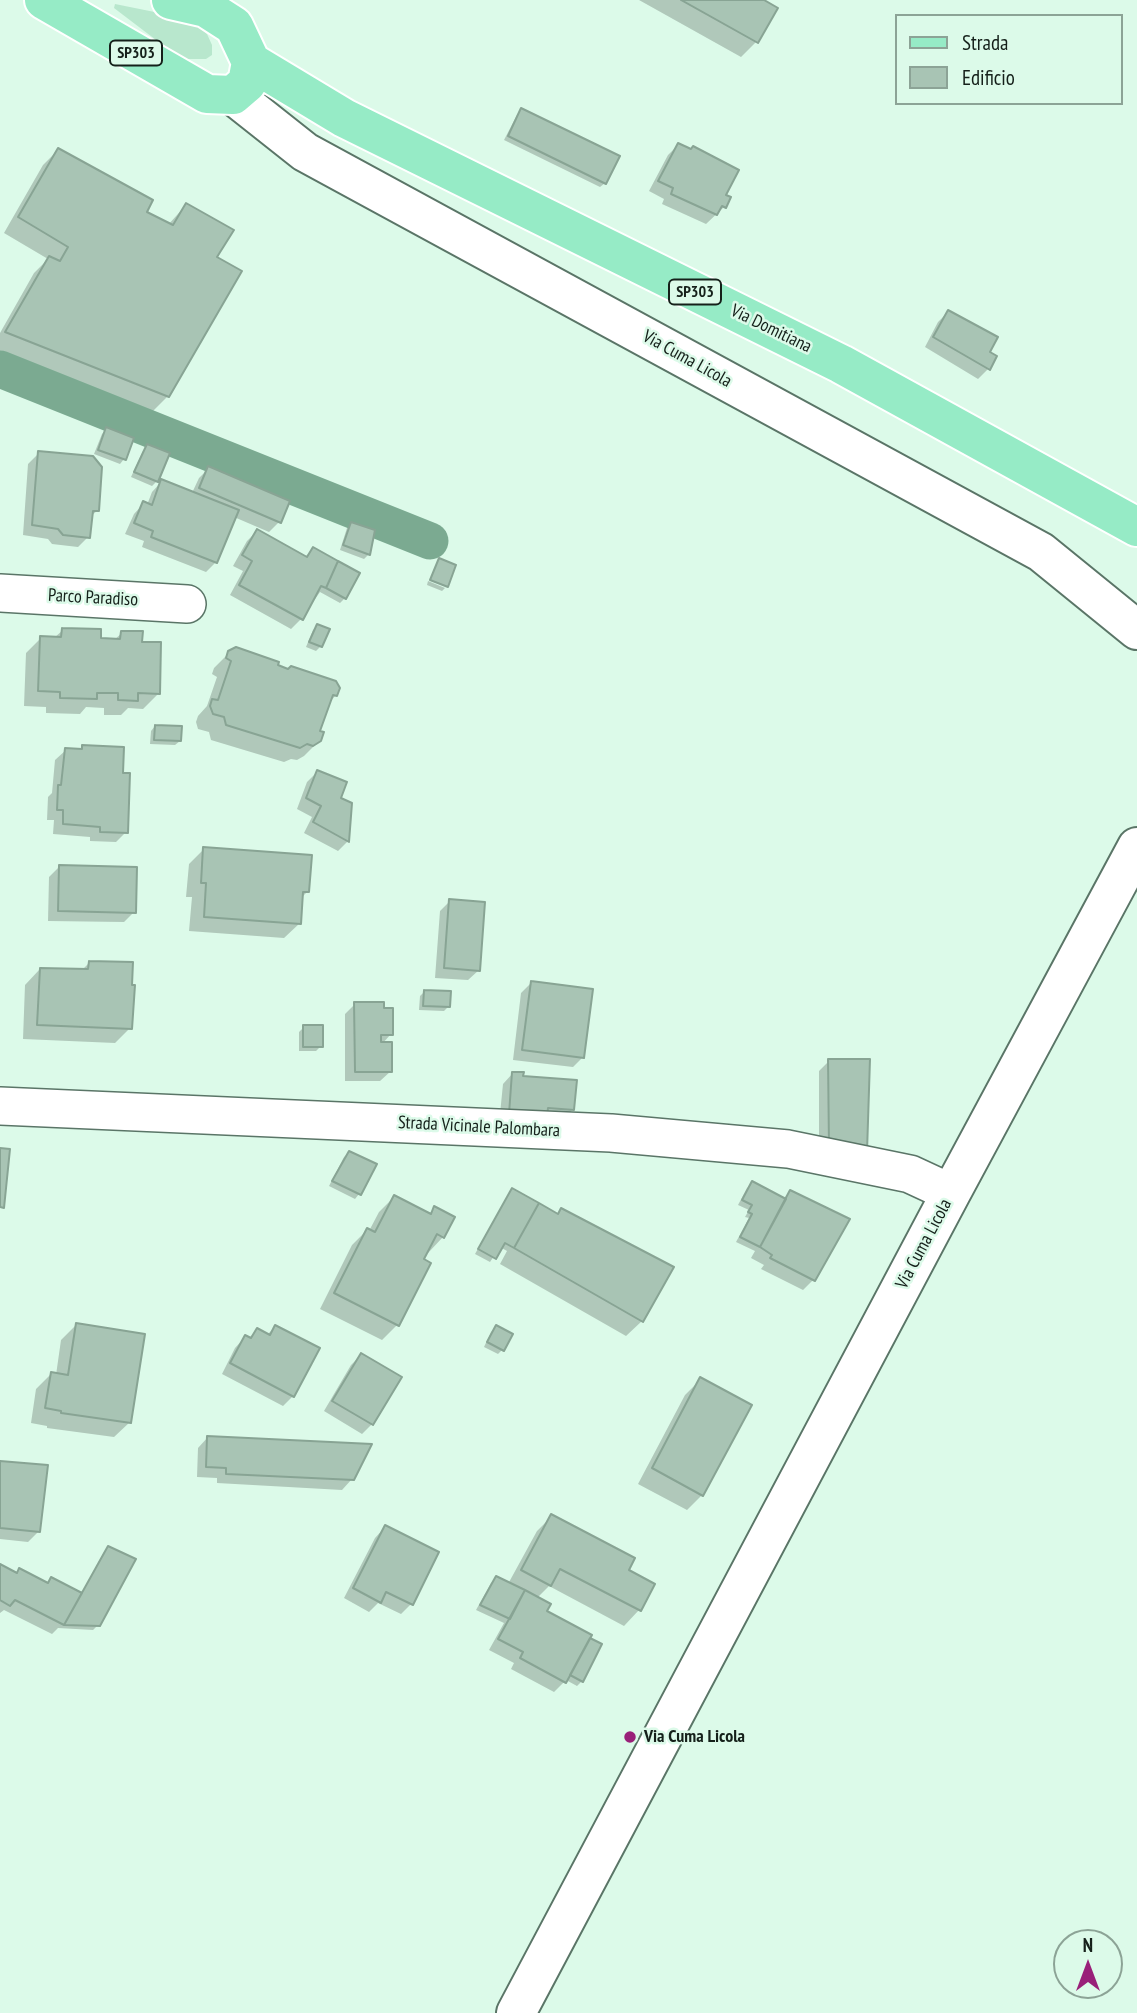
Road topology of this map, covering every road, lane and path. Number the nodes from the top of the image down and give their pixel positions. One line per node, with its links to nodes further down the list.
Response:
1 (44, 0): 3 (main road, Via Domitiana / SP303)
2 (171, 0): 3 (main road)
3 (242, 78): 4 (main road, Via Domitiana / SP303); 7 (street, Via Cuma Licola)
4 (1137, 527)
5 (0, 593): 6 (street, Parco Paradiso)
6 (187, 604)
7 (1137, 629)
8 (1137, 847): 10 (street, Via Cuma Licola)
9 (0, 1106): 10 (street, Strada Vicinale Palombara)
10 (951, 1193): 11 (street, Via Cuma Licola)
11 (516, 2013)

